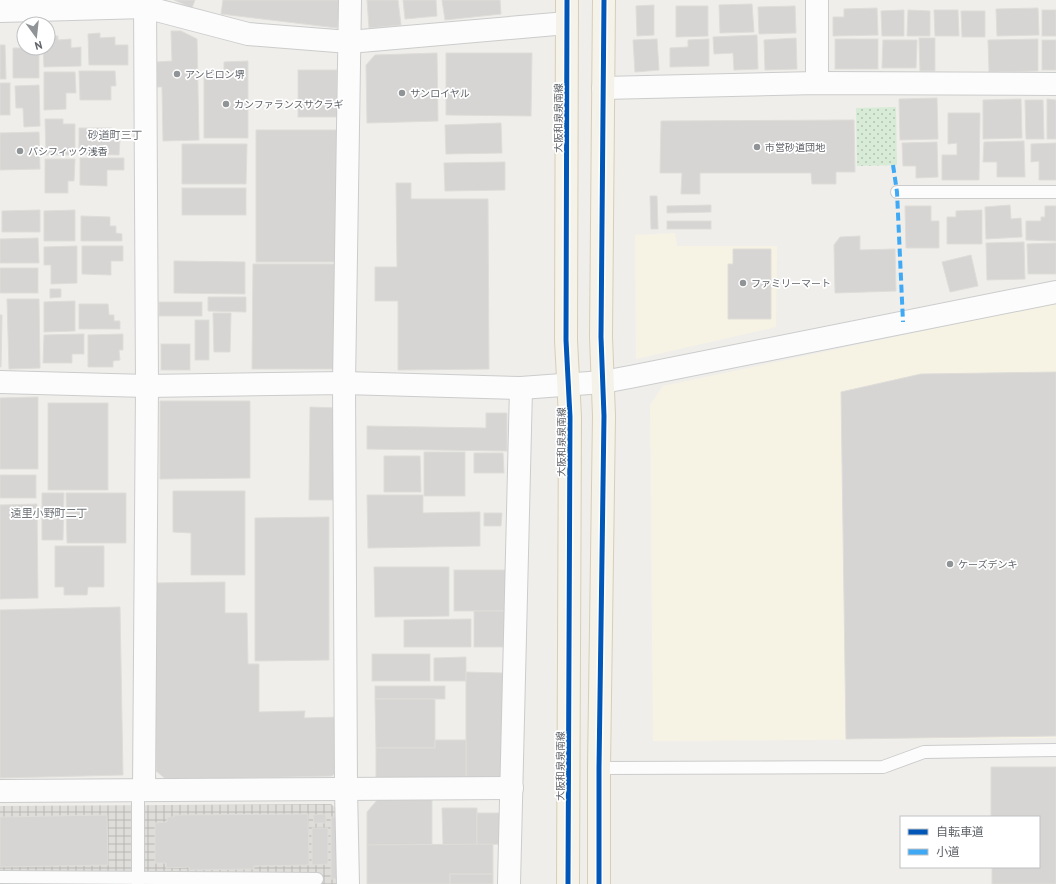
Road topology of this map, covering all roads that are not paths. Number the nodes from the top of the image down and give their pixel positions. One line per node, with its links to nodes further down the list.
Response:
1 (350, 0): 8 (street)
2 (567, 0): 7 (main road, 大阪和泉泉南線)
3 (604, 0): 11 (main road)
4 (817, 0): 9 (street)
5 (143, 2): 6 (street); 8 (street); 19 (street)
6 (0, 11)
7 (567, 23): 8 (street); 18 (main road, 大阪和泉泉南線)
8 (349, 42): 17 (street)
9 (817, 83): 10 (street); 11 (street)
10 (1056, 84)
11 (603, 88): 16 (main road)
12 (897, 192): 13 (lane)
13 (1056, 192)
14 (1056, 292): 16 (street)
15 (0, 382): 19 (street)
16 (603, 382): 18 (street); 22 (main road)
17 (344, 383): 19 (street); 20 (street); 24 (street)
18 (569, 385): 20 (street); 32 (main road, 大阪和泉泉南線)
19 (146, 386): 26 (street)
20 (521, 388): 23 (street)
21 (1056, 750): 22 (lane)
22 (599, 768): 33 (main road)
23 (512, 788): 24 (street); 31 (street)
24 (346, 789): 26 (street); 30 (street)
25 (0, 790): 26 (street)
26 (141, 790): 29 (lane)
27 (0, 878): 29 (lane)
28 (317, 879): 29 (lane)
29 (138, 881)
30 (348, 884)
31 (509, 884)
32 (568, 884)
33 (599, 884)

